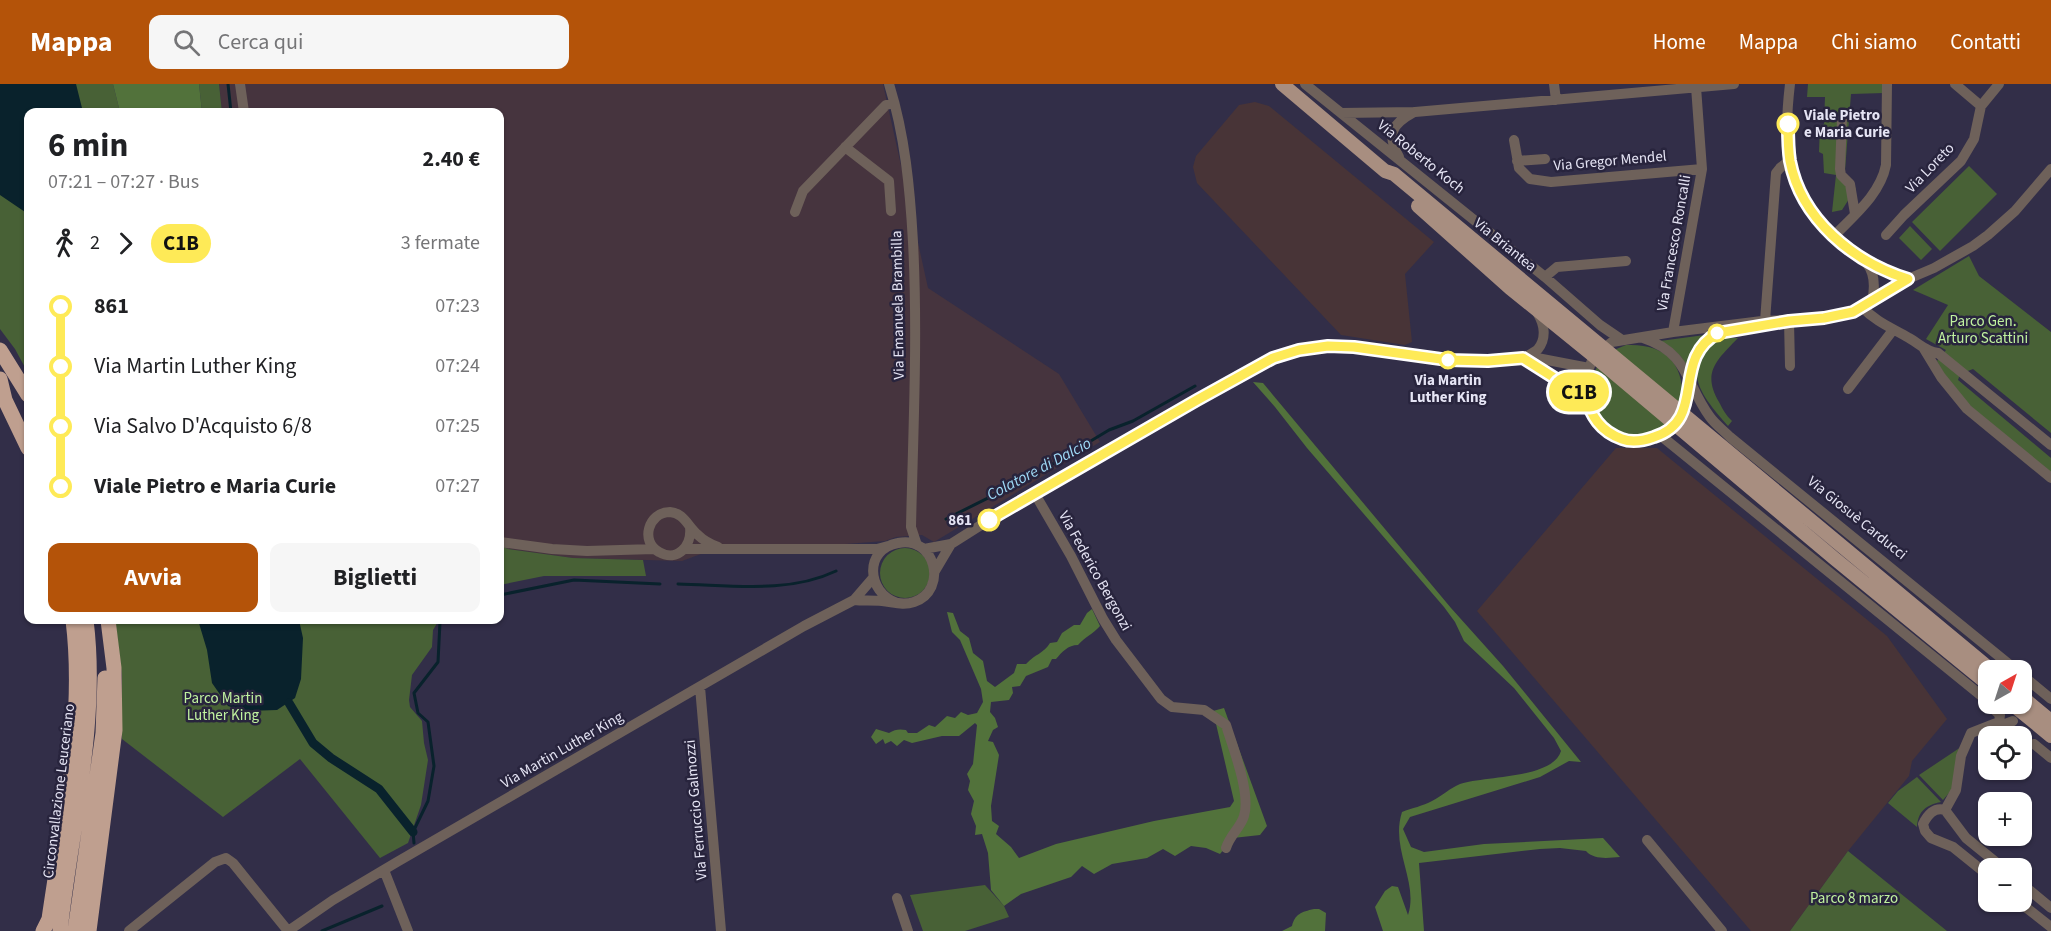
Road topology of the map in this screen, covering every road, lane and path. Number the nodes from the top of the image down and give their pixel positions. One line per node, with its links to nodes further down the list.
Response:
1 (240, 84): 15 (street)
2 (889, 84): 13 (street, Via Emanuela Brambilla)
3 (1282, 84): 27 (main road, Via Briantea)
4 (1305, 84): 16 (street, Via Roberto Koch)
5 (1554, 84): 12 (street)
6 (1734, 84): 11 (street)
7 (1790, 84): 23 (street)
8 (1887, 84): 30 (street)
9 (1955, 84): 14 (street)
10 (1999, 84): 14 (street, Via Loreto)
11 (1701, 86): 12 (street); 25 (street, Via Francesco Roncalli)
12 (1556, 100): 17 (street)
13 (894, 103): 20 (street); 65 (street, Via Emanuela Brambilla)
14 (1981, 106): 31 (street, Via Loreto)
15 (243, 108)
16 (1341, 112): 17 (street); 22 (street, Via Roberto Koch)
17 (1415, 112): 22 (street)
18 (1842, 119): 30 (street)
19 (1514, 140): 24 (street)
20 (845, 147): 28 (street); 29 (street)
21 (1545, 159): 24 (street)
22 (1401, 160): 35 (street, Via Roberto Koch)
23 (1790, 160): 32 (street); 39 (street)
24 (1517, 161): 25 (street, Via Gregor Mendel)
25 (1702, 169): 42 (street, Via Francesco Roncalli)
26 (2051, 169): 36 (street)
27 (1385, 171): 38 (main road, Via Briantea); 47 (main road, Via Briantea)
28 (795, 212)
29 (891, 212)
30 (1855, 214): 32 (street)
31 (1886, 235)
32 (1833, 237): 33 (street)
33 (1864, 260): 36 (street); 37 (street)
34 (1626, 261): 35 (street)
35 (1545, 277): 44 (street, Via Roberto Koch)
36 (1908, 279): 37 (street)
37 (1867, 304): 40 (street); 41 (street)
38 (1533, 306): 47 (main road, Via Briantea); 48 (street, Via Briantea)
39 (1765, 321): 40 (street); 42 (street)
40 (1789, 321): 49 (street); 51 (street)
41 (1893, 330): 45 (street); 53 (street)
42 (1673, 332): 43 (street)
43 (1642, 338): 44 (street); 51 (street, Via Giosuè Carducci)
44 (1622, 340): 47 (street)
45 (1924, 349): 59 (street); 61 (street)
46 (0, 350): 52 (highway)
47 (1596, 357): 48 (street, Via Giosuè Carducci); 54 (street); 55 (main road, Via Giosuè Carducci)
48 (1523, 358): 54 (street); 62 (street)
49 (1790, 366)
50 (0, 379): 56 (highway); 58 (highway)
51 (1689, 382): 55 (street); 84 (street, Via Giosuè Carducci)
52 (24, 389)
53 (1848, 389)
54 (1585, 395): 57 (street)
55 (1679, 419): 57 (street); 60 (main road, Via Giosuè Carducci); 83 (main road, Via Giosuè Carducci)
56 (24, 420)
57 (1660, 435): 63 (street, Via Giosuè Carducci)
58 (24, 440)
59 (2051, 445)
60 (1740, 478): 63 (street, Via Giosuè Carducci); 85 (main road, Via Giosuè Carducci)
61 (2051, 478)
62 (1035, 494): 68 (street); 102 (street, Via Federico Bergonzi)
63 (1755, 512): 88 (street, Via Giosuè Carducci)
64 (690, 527): 70 (street); 71 (street); 72 (street)
65 (911, 527): 67 (street); 69 (street, Via Emanuela Brambilla)
66 (504, 543): 70 (street)
67 (893, 544): 69 (street); 73 (street); 74 (street)
68 (951, 544): 69 (street); 75 (street)
69 (920, 547): 75 (street)
70 (654, 549): 71 (street)
71 (685, 549): 72 (street)
72 (721, 549): 73 (street)
73 (852, 549): 74 (street)
74 (874, 566): 76 (street)
75 (935, 571): 78 (street)
76 (873, 578): 77 (street, Via Martin Luther King); 78 (street)
77 (854, 600): 78 (street); 87 (street, Via Martin Luther King)
78 (897, 603)
79 (74, 624): 112 (highway)
80 (86, 624): 111 (highway, Circonvallazione Leuceriano)
81 (102, 624): 111 (highway)
82 (108, 624): 111 (highway)
83 (1979, 660)
84 (2004, 660)
85 (1978, 676)
86 (2032, 683): 90 (street)
87 (700, 687): 105 (street, Via Martin Luther King); 116 (street, Via Ferruccio Galmozzi)
88 (1972, 689): 89 (street, Via Giosuè Carducci); 97 (street)
89 (1978, 694)
90 (2051, 699)
91 (2032, 705): 95 (main road)
92 (2012, 714): 94 (street, Via Giosuè Carducci)
93 (2018, 714): 94 (main road, Via Giosuè Carducci)
94 (2020, 718): 96 (main road, Via Giosuè Carducci); 97 (street)
95 (2051, 721)
96 (2051, 736)
97 (1969, 737): 100 (street)
98 (2034, 744): 99 (street)
99 (2051, 758)
100 (1945, 810): 103 (street); 104 (street)
101 (1647, 840): 118 (street)
102 (1226, 848)
103 (1991, 858)
104 (1978, 867)
105 (384, 870): 114 (street, Via Martin Luther King); 115 (street)
106 (2032, 892): 108 (street)
107 (897, 898): 117 (street)
108 (2051, 908)
109 (2032, 912): 110 (street)
110 (2051, 927)
111 (72, 929)
112 (43, 931)
113 (129, 931): 114 (street)
114 (288, 931)
115 (408, 931)
116 (722, 931)
117 (908, 931)
118 (1722, 931)

